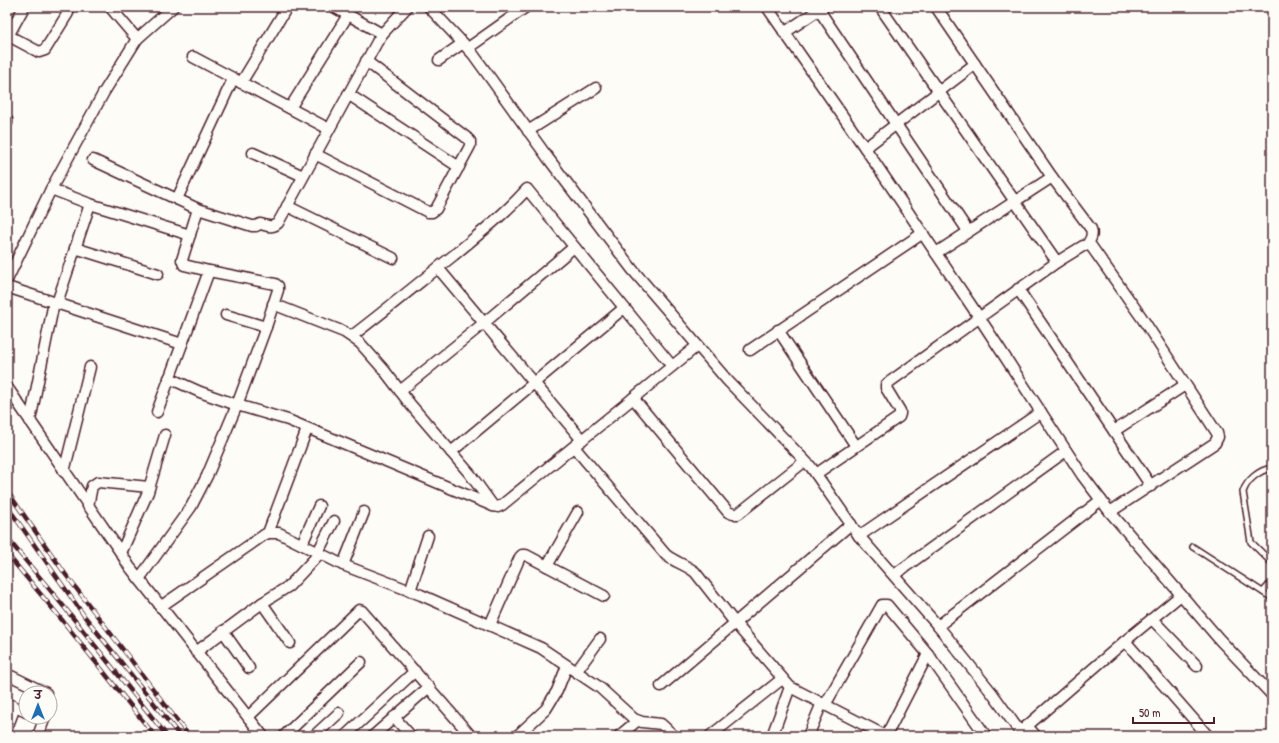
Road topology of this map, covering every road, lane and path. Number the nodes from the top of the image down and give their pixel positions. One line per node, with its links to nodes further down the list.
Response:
1 (24, 7): 17 (street)
2 (110, 7): 18 (street)
3 (287, 7): 24 (street)
4 (334, 7): 14 (street)
5 (408, 7): 16 (street)
6 (429, 7): 19 (street)
7 (526, 7): 19 (street)
8 (767, 7): 15 (street)
9 (880, 7): 26 (street)
10 (936, 7): 23 (street)
11 (172, 8): 18 (street)
12 (821, 8): 15 (street); 31 (street)
13 (68, 13): 17 (street)
14 (348, 15): 16 (street); 28 (street)
15 (784, 33): 34 (street)
16 (382, 34): 22 (street)
17 (8, 35)
18 (137, 39): 41 (street)
19 (466, 46): 21 (street); 33 (street)
20 (193, 57): 24 (street)
21 (439, 60)
22 (366, 61): 27 (street); 38 (street)
23 (975, 64): 26 (street); 40 (street)
24 (237, 81): 28 (street); 42 (street)
25 (596, 88): 33 (street)
26 (939, 91): 31 (street); 43 (street)
27 (348, 94): 32 (street); 38 (street)
28 (290, 108): 32 (street)
29 (7, 120): 30 (street)
30 (7, 123)
31 (896, 124): 34 (street); 47 (street)
32 (329, 129): 36 (street)
33 (528, 131): 72 (street)
34 (865, 148): 48 (street)
35 (253, 153): 39 (street)
36 (315, 154): 38 (street); 39 (street)
37 (93, 160): 42 (street)
38 (459, 167)
39 (303, 176): 45 (street)
40 (1052, 177): 43 (street); 50 (street)
41 (51, 189): 44 (street); 59 (street)
42 (177, 199): 46 (street)
43 (1015, 202): 47 (street); 55 (street)
44 (90, 204): 49 (street); 52 (street)
45 (287, 206): 46 (street); 54 (street)
46 (198, 210): 49 (street)
47 (968, 232): 53 (street)
48 (922, 233): 53 (street); 69 (street)
49 (190, 234): 57 (street)
50 (1087, 245): 55 (street); 78 (street)
51 (574, 247): 56 (street); 64 (street); 67 (street)
52 (75, 248): 58 (street); 62 (street)
53 (936, 254): 66 (street)
54 (393, 258)
55 (1057, 262): 61 (street)
56 (438, 268): 67 (street); 70 (street)
57 (209, 271): 63 (street); 71 (street)
58 (158, 274)
59 (7, 280)
60 (7, 286): 62 (street)
61 (1018, 289): 66 (street); 87 (street)
62 (55, 303): 71 (street); 85 (street)
63 (273, 304): 68 (street); 70 (street)
64 (624, 308): 74 (street); 77 (street)
65 (226, 315): 68 (street)
66 (979, 317): 84 (street); 90 (street)
67 (484, 323): 77 (street); 80 (street)
68 (266, 327): 82 (street)
69 (778, 330): 73 (street); 90 (street)
70 (352, 336): 80 (street)
71 (182, 344): 76 (street)
72 (697, 346): 74 (street); 93 (street)
73 (750, 350)
74 (672, 366): 81 (street)
75 (90, 367): 95 (street)
76 (169, 378): 82 (street); 83 (street)
77 (534, 382): 89 (street); 92 (street)
78 (1185, 385): 87 (street); 97 (street)
79 (7, 387): 85 (street)
80 (400, 391): 92 (street)
81 (633, 398): 89 (street); 93 (street)
82 (237, 405): 86 (street); 119 (street)
83 (157, 412)
84 (1041, 412): 91 (street); 110 (street)
85 (30, 421): 95 (street)
86 (307, 429): 102 (street); 108 (street)
87 (1114, 431): 97 (street)
88 (165, 435): 98 (street)
89 (578, 443): 102 (street); 129 (street)
90 (856, 446): 96 (street)
91 (1066, 451): 99 (street); 118 (street)
92 (451, 452): 102 (street)
93 (805, 461): 96 (street)
94 (1272, 468): 115 (lane)
95 (64, 472): 100 (street)
96 (816, 474): 107 (street)
97 (1151, 486): 105 (street)
98 (150, 488): 100 (street); 113 (street)
99 (1101, 500): 105 (street); 131 (street)
100 (88, 506): 113 (street)
101 (319, 506): 111 (street)
102 (493, 506)
103 (364, 512): 116 (street)
104 (578, 512): 117 (street)
105 (1110, 512): 123 (street)
106 (334, 521): 114 (street)
107 (851, 524): 110 (street); 129 (street)
108 (268, 533): 111 (street); 127 (street)
109 (428, 536): 121 (street)
110 (859, 536): 118 (street)
111 (302, 544): 114 (street)
112 (1193, 547): 122 (lane)
113 (121, 553): 119 (street)
114 (319, 553): 116 (street); 126 (street)
115 (1272, 563)
116 (343, 565): 121 (street)
117 (548, 566): 124 (street); 130 (street)
118 (894, 575): 131 (street)
119 (139, 579): 127 (street)
120 (1272, 582): 122 (lane)
121 (410, 591): 130 (street)
122 (1263, 592): 125 (lane)
123 (1181, 595): 128 (street); 149 (street)
124 (604, 596)
125 (1272, 598)
126 (262, 603): 132 (street); 135 (street)
127 (160, 607): 136 (street)
128 (1152, 619): 134 (street); 139 (street)
129 (735, 623): 144 (street); 146 (street)
130 (490, 625): 141 (street)
131 (938, 626): 157 (street)
132 (223, 631): 136 (street); 140 (street)
133 (600, 639): 141 (street)
134 (1125, 641): 157 (street); 176 (street)
135 (290, 643)
136 (196, 652): 153 (street)
137 (928, 654): 150 (street); 173 (street); 174 (street)
138 (360, 662): 161 (street)
139 (1197, 666)
140 (249, 668)
141 (572, 669): 155 (street); 167 (street)
142 (415, 671): 147 (street); 153 (street); 163 (street)
143 (7, 674): 145 (street)
144 (782, 679): 148 (street); 170 (street)
145 (30, 685)
146 (661, 686)
147 (429, 687): 154 (street); 166 (street)
148 (790, 687): 150 (street); 171 (street)
149 (1272, 695)
150 (823, 704): 172 (street); 173 (street)
151 (11, 705): 158 (street)
152 (339, 713): 162 (street)
153 (248, 717): 160 (street)
154 (394, 717): 164 (street); 165 (street)
155 (637, 721): 168 (street); 169 (street)
156 (40, 725): 159 (street)
157 (1027, 726): 175 (street)
158 (7, 728)
159 (38, 736)
160 (263, 736)
161 (284, 736)
162 (314, 736)
163 (345, 736)
164 (373, 736)
165 (411, 736)
166 (471, 736)
167 (517, 736)
168 (619, 736)
169 (674, 736)
170 (710, 736)
171 (772, 736)
172 (808, 736)
173 (886, 736)
174 (986, 736)
175 (1036, 736)
176 (1208, 736)

